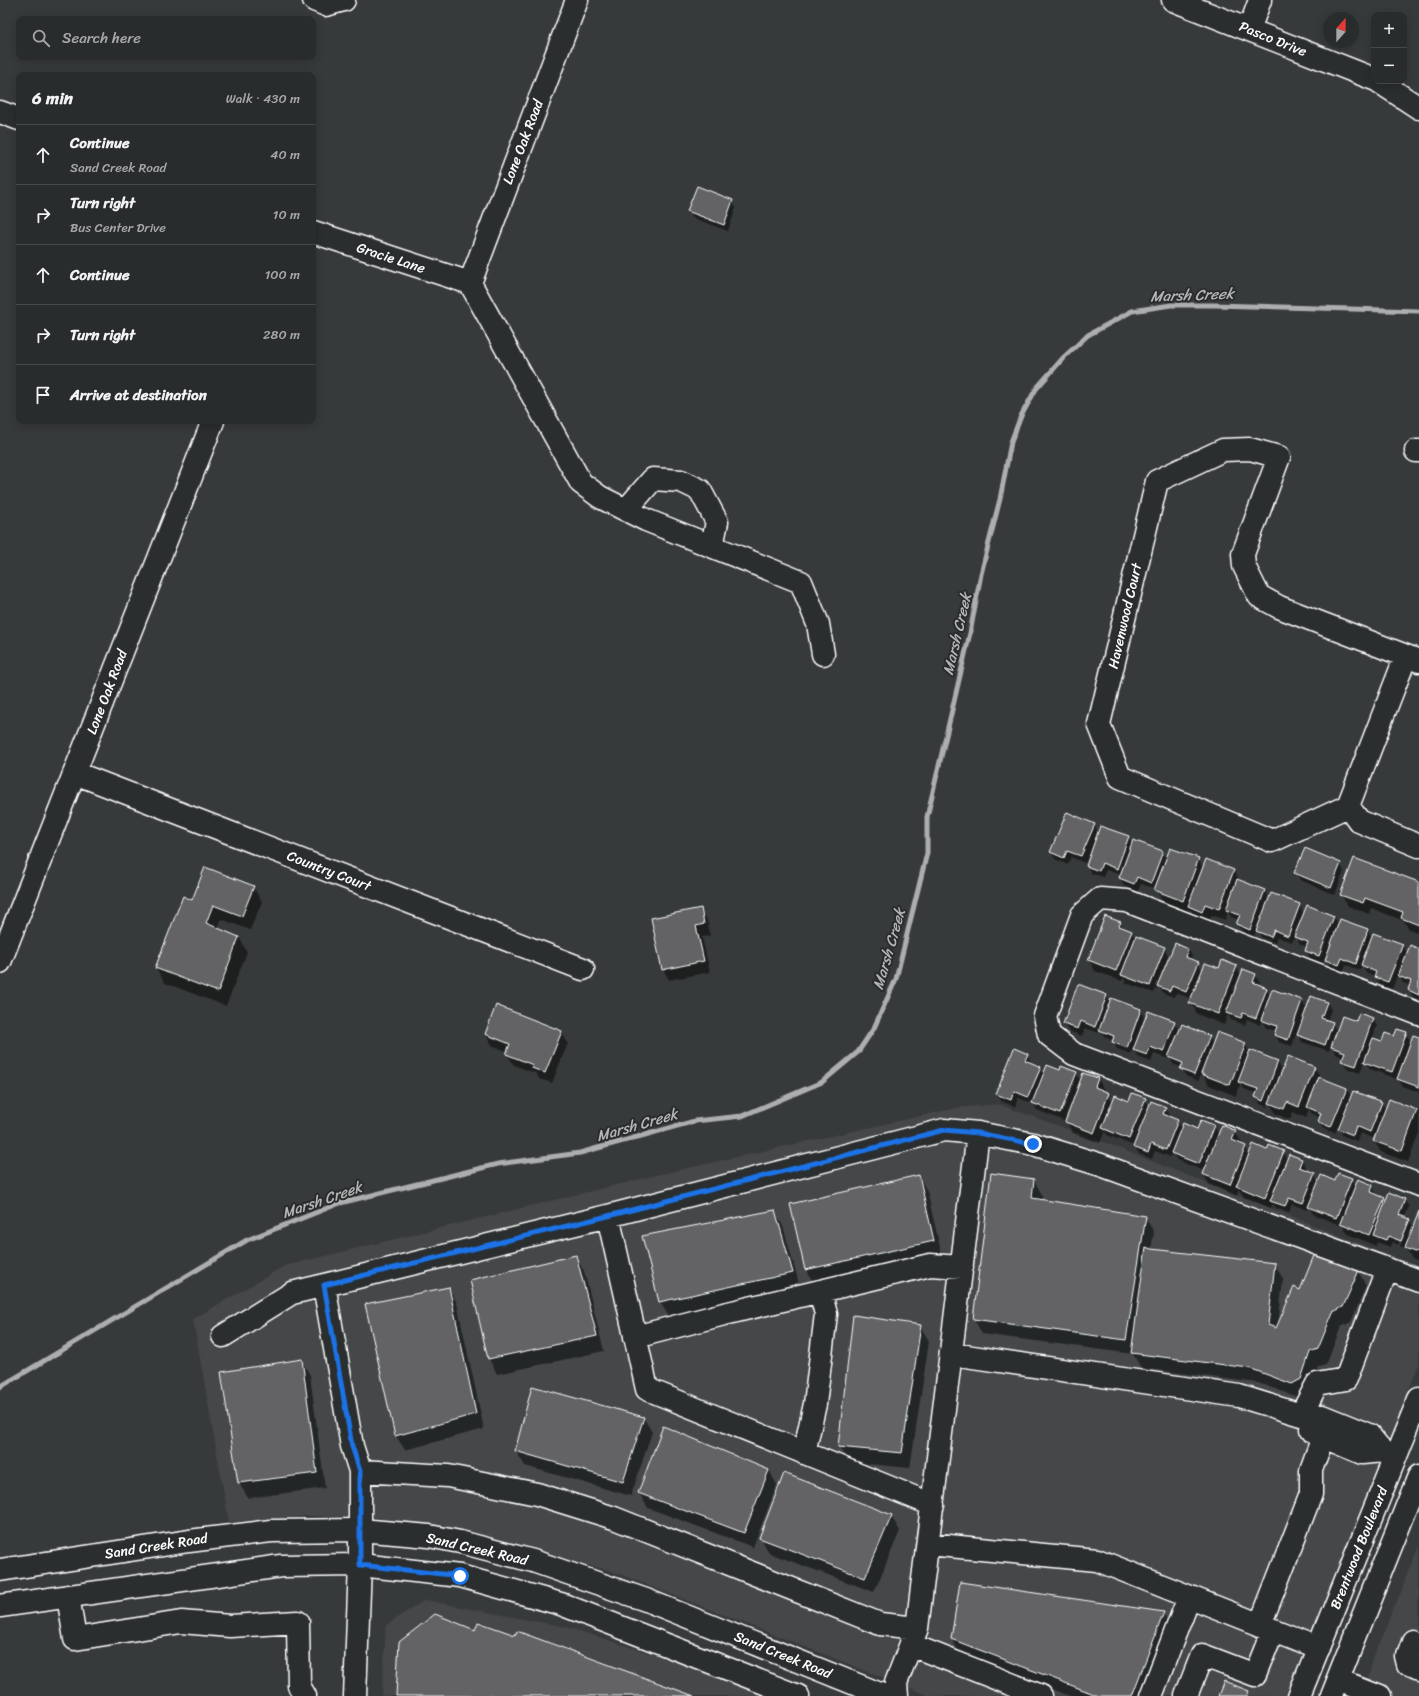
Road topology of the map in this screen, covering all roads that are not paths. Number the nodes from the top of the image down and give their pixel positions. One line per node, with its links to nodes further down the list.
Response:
1 (314, 0): 2 (street)
2 (344, 0)
3 (577, 0): 13 (street, Lone Oak Road)
4 (1173, 0): 6 (street, Pasco Drive)
5 (1260, 0): 6 (street)
6 (1249, 30): 7 (street, Pasco Drive)
7 (1371, 78)
8 (1383, 84): 9 (street)
9 (1419, 108)
10 (0, 112): 11 (street)
11 (16, 118)
12 (316, 233): 13 (street, Gracie Lane)
13 (470, 283): 15 (street)
14 (211, 424): 19 (street, Lone Oak Road)
15 (626, 510): 16 (street); 16 (street)
16 (712, 546): 17 (street)
17 (823, 654)
18 (1413, 659): 20 (street, Havenwood Court); 20 (street, Havenwood Court)
19 (75, 773): 22 (street, Lone Oak Road); 23 (street, Country Court)
20 (1348, 806): 21 (street)
21 (1419, 846)
22 (0, 962)
23 (583, 969)
24 (1419, 1014): 26 (street)
25 (978, 1133): 27 (street); 28 (street); 29 (street)
26 (1419, 1185)
27 (608, 1216): 31 (street); 34 (street)
28 (962, 1267): 32 (street); 35 (street)
29 (1387, 1269): 30 (street); 37 (street)
30 (1419, 1281)
31 (324, 1285): 33 (street); 43 (street)
32 (820, 1291): 34 (street); 40 (street)
33 (224, 1336)
34 (636, 1337): 40 (street)
35 (952, 1354): 37 (street); 45 (street)
36 (1418, 1412): 41 (street, Brentwood Boulevard)
37 (1301, 1415): 39 (street); 41 (street)
38 (1419, 1433): 42 (street)
39 (1323, 1437): 41 (street); 54 (street)
40 (804, 1453): 45 (street)
41 (1389, 1454): 46 (street); 58 (street, Brentwood Boulevard)
42 (1419, 1465)
43 (360, 1471): 47 (street); 55 (street)
44 (1419, 1476): 46 (street, Brentwood Boulevard)
45 (933, 1504): 48 (street)
46 (1403, 1516): 61 (street, Brentwood Boulevard)
47 (360, 1530): 49 (street); 50 (street, Sand Creek Road); 66 (street, Sand Creek Road)
48 (928, 1544): 52 (street); 55 (street)
49 (360, 1565): 51 (street); 62 (street); 64 (street)
50 (0, 1570)
51 (68, 1596): 53 (street); 63 (street)
52 (1190, 1597): 54 (street); 57 (street)
53 (0, 1606)
54 (1266, 1627): 58 (street); 59 (street)
55 (914, 1637): 67 (street); 68 (street)
56 (1413, 1642): 60 (street)
57 (1172, 1643): 59 (street); 69 (street)
58 (1319, 1648): 71 (street, Brentwood Boulevard)
59 (1202, 1654): 70 (street)
60 (1419, 1668)
61 (1335, 1688): 72 (street)
62 (760, 1689): 65 (street)
63 (305, 1696)
64 (355, 1696)
65 (798, 1696)
66 (885, 1696)
67 (897, 1696)
68 (1041, 1696)
69 (1151, 1696)
70 (1186, 1696)
71 (1299, 1696)
72 (1379, 1696)

